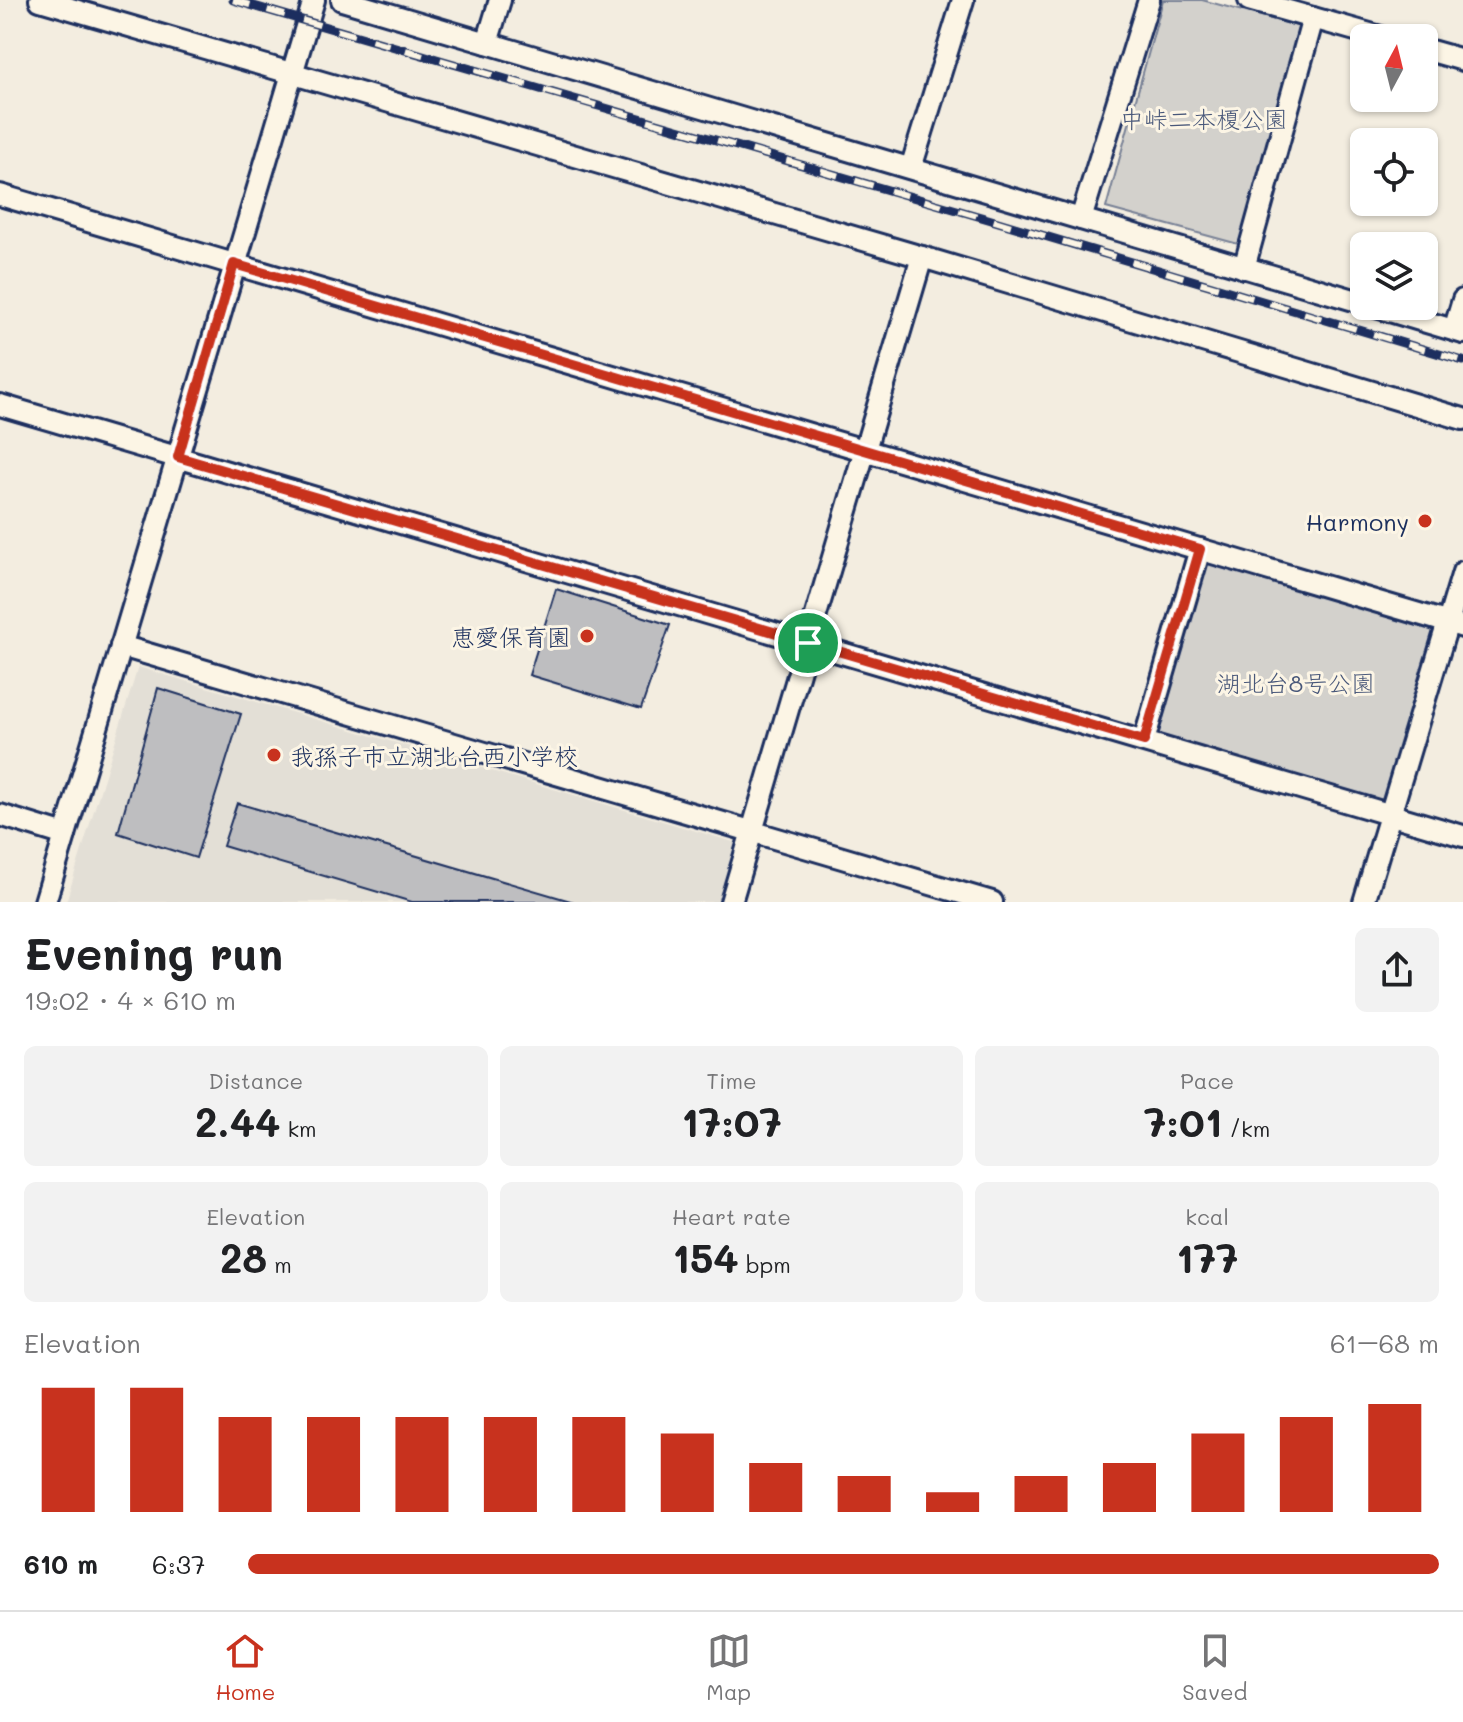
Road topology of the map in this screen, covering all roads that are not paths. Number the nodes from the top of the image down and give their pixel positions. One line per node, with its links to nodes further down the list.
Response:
1 (40, 0): 13 (street)
2 (314, 0): 13 (street)
3 (342, 0): 10 (street)
4 (500, 0): 10 (street)
5 (963, 0): 14 (street)
6 (1149, 0): 16 (street)
7 (1249, 0): 8 (street)
8 (1313, 18): 9 (street); 19 (street)
9 (1350, 28)
10 (487, 43): 14 (street)
11 (1438, 53): 12 (street)
12 (1463, 60)
13 (292, 73): 17 (street); 18 (street)
14 (911, 168): 16 (street)
15 (0, 195): 18 (street)
16 (1081, 219): 19 (street)
17 (922, 257): 25 (street); 26 (street)
18 (234, 264): 26 (street); 27 (street)
19 (1244, 268): 20 (street)
20 (1350, 299)
21 (1463, 300): 23 (street)
22 (1421, 320): 23 (street)
23 (1459, 331)
24 (0, 405): 27 (street)
25 (1463, 419)
26 (865, 451): 28 (street); 31 (street)
27 (178, 457): 31 (street); 32 (street)
28 (1200, 549): 30 (street); 33 (street)
29 (1463, 572): 30 (street)
30 (1456, 625): 34 (street)
31 (808, 643): 33 (street); 36 (street)
32 (121, 646): 36 (street); 37 (street)
33 (1144, 741): 34 (street)
34 (1390, 814): 38 (street); 43 (street)
35 (0, 815): 37 (street)
36 (752, 831): 39 (street); 41 (street)
37 (65, 835): 40 (street)
38 (1463, 836)
39 (953, 896): 42 (street)
40 (45, 902)
41 (731, 902)
42 (992, 902)
43 (1364, 902)

